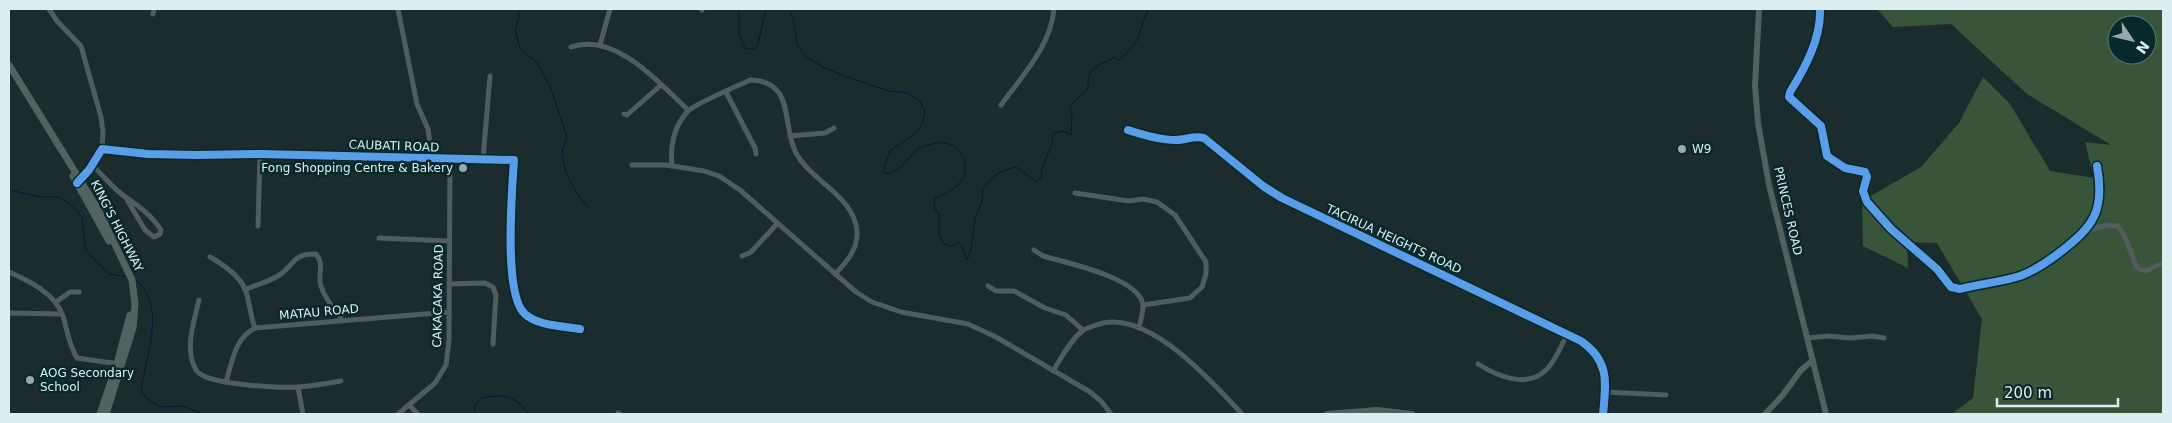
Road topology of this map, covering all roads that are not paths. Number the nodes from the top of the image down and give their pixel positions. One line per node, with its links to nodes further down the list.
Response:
1 (49, 9): 20 (street)
2 (398, 9): 23 (street, CAUBATI ROAD)
3 (610, 9): 7 (street)
4 (1054, 9): 14 (street)
5 (1759, 9): 60 (main road, PRINCES ROAD)
6 (1820, 9): 35 (street)
7 (600, 46): 8 (street); 12 (street)
8 (572, 47)
9 (9, 65): 30 (highway, KING'S HIGHWAY)
10 (9, 74): 30 (highway, KING'S HIGHWAY)
11 (490, 76): 25 (street)
12 (661, 85): 15 (street); 16 (street)
13 (726, 92): 15 (street); 19 (street); 22 (street)
14 (1001, 105)
15 (688, 110): 28 (street)
16 (624, 114)
17 (834, 128): 19 (street)
18 (1128, 130): 59 (street, TACIRUA HEIGHTS ROAD)
19 (790, 136): 43 (street)
20 (102, 148): 21 (street, CAUBATI ROAD); 26 (street)
21 (260, 154): 23 (street, CAUBATI ROAD); 34 (street)
22 (756, 154)
23 (432, 158): 24 (street, CAUBATI ROAD)
24 (450, 158): 25 (street, CAUBATI ROAD); 37 (street, CAKACAKA ROAD)
25 (482, 159): 57 (street, CAUBATI ROAD)
26 (92, 165): 30 (street); 32 (street)
27 (632, 165): 28 (street)
28 (672, 166): 33 (street)
29 (2097, 166): 35 (street)
30 (79, 181): 64 (highway, KING'S HIGHWAY)
31 (1075, 193): 50 (street)
32 (126, 198): 32 (street)
33 (777, 224): 39 (street); 43 (street)
34 (258, 226)
35 (2086, 231): 41 (street)
36 (379, 238): 37 (street)
37 (449, 241): 44 (street, CAKACAKA ROAD)
38 (1034, 250): 50 (street)
39 (742, 256)
40 (210, 257): 46 (street)
41 (2163, 263)
42 (9, 272): 49 (street)
43 (836, 274): 66 (street)
44 (449, 284): 51 (street, CAKACAKA ROAD); 62 (street)
45 (988, 286): 58 (street)
46 (245, 290): 54 (street); 55 (street)
47 (79, 292): 49 (street)
48 (198, 300): 68 (street)
49 (56, 302): 53 (street)
50 (1143, 305): 56 (street)
51 (449, 312): 54 (street, MATAU ROAD); 72 (street, CAKACAKA ROAD)
52 (9, 313): 53 (street)
53 (62, 314): 64 (street)
54 (342, 320): 55 (street, MATAU ROAD)
55 (254, 328): 68 (street)
56 (1139, 328): 58 (street); 80 (street)
57 (580, 329)
58 (1083, 330): 66 (street)
59 (1568, 333): 65 (street); 70 (street, TACIRUA HEIGHTS ROAD)
60 (1808, 338): 61 (street); 63 (main road, PRINCES ROAD)
61 (1884, 338)
62 (493, 344)
63 (1813, 360): 84 (main road); 85 (main road, PRINCES ROAD)
64 (120, 364): 74 (highway, KING'S HIGHWAY); 75 (highway, KING'S HIGHWAY)
65 (1478, 364)
66 (1053, 371): 79 (street)
67 (341, 381): 69 (street)
68 (226, 382): 69 (street)
69 (298, 387): 76 (street)
70 (1605, 392): 71 (street); 83 (street, TACIRUA HEIGHTS ROAD)
71 (1666, 395)
72 (410, 406): 77 (street, CAKACAKA ROAD); 78 (street)
73 (1396, 413): 81 (main road); 82 (main road)
74 (100, 414)
75 (106, 414)
76 (303, 414)
77 (398, 414)
78 (418, 414)
79 (1112, 414)
80 (1242, 414)
81 (1327, 414)
82 (1412, 414)
83 (1603, 414)
84 (1765, 414)
85 (1826, 414)

